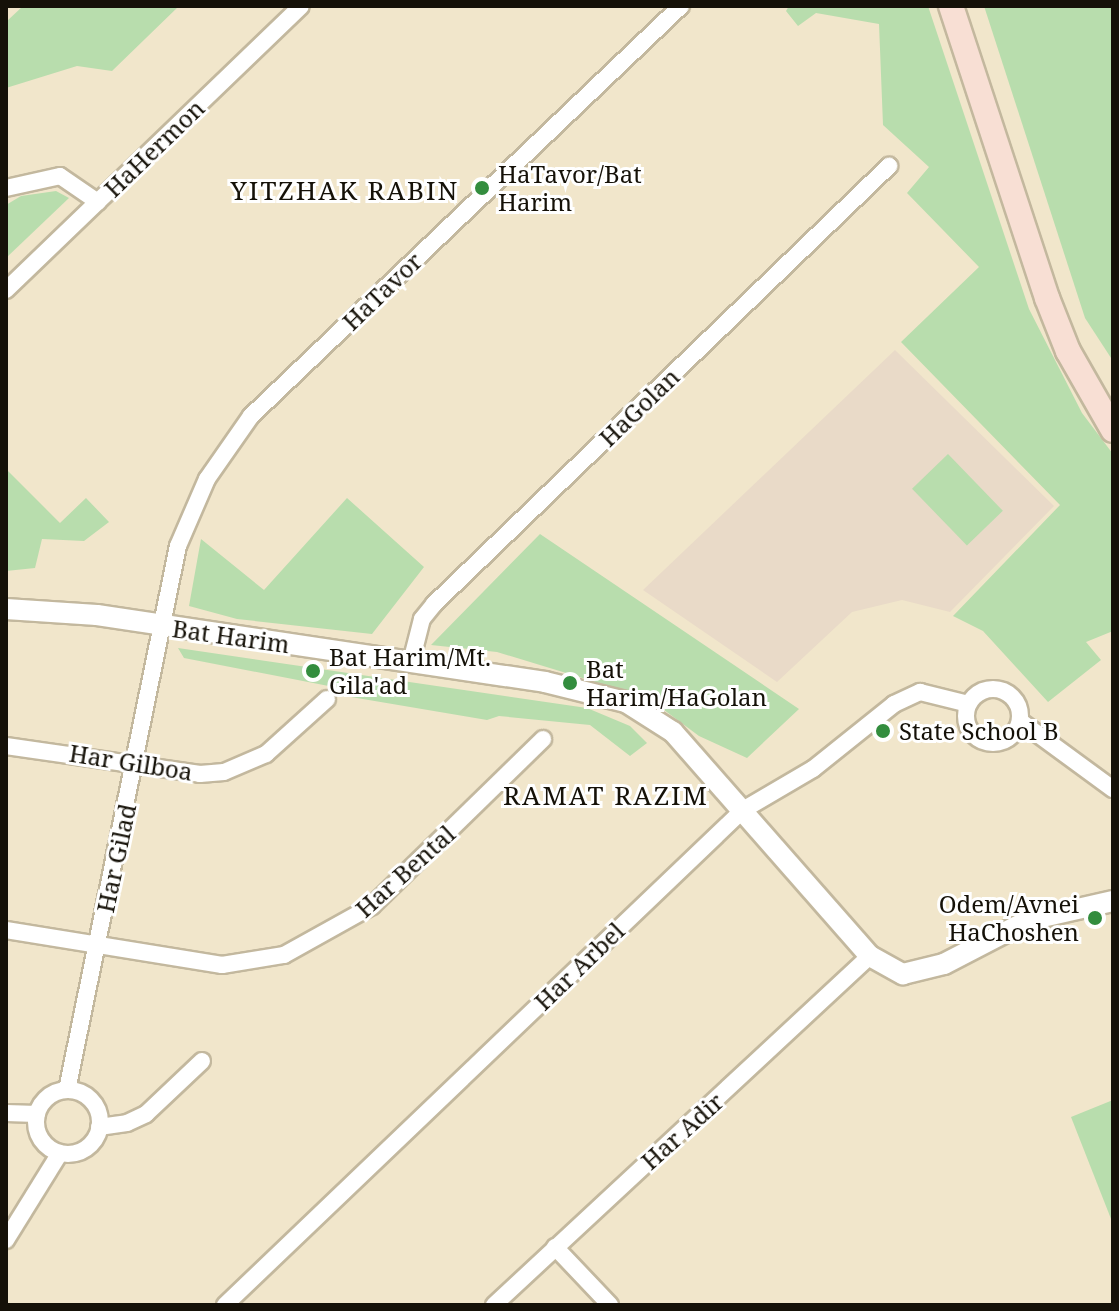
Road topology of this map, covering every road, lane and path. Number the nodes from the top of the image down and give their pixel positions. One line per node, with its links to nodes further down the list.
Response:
1 (301, 6): 6 (street, HaHermon)
2 (681, 6): 10 (street, HaTavor)
3 (951, 6): 8 (main road)
4 (889, 166): 11 (street, HaGolan)
5 (6, 188): 6 (street)
6 (98, 202): 7 (street, HaHermon)
7 (6, 290)
8 (1113, 430)
9 (6, 609): 10 (street, Bat Harim)
10 (164, 626): 11 (street, Bat Harim); 17 (street, Har Gilad)
11 (411, 662): 19 (street, Bat Harim)
12 (327, 699): 17 (street, Har Gilboa)
13 (968, 704): 14 (street); 14 (street); 19 (street, Har Arbel)
14 (1020, 721): 18 (street)
15 (543, 739): 22 (street, Har Bental)
16 (6, 746): 17 (street, Har Gilboa)
17 (135, 764): 22 (street, Har Gilad)
18 (1113, 789)
19 (743, 810): 23 (street, Bat Harim); 32 (street, Har Arbel)
20 (1113, 901): 23 (street)
21 (6, 930): 22 (street, Har Bental)
22 (97, 945): 25 (street, Har Gilad)
23 (870, 956): 31 (street, Har Adir)
24 (202, 1061): 28 (street)
25 (67, 1090): 27 (street); 28 (street)
26 (6, 1113): 27 (street)
27 (37, 1114): 29 (street)
28 (99, 1127): 29 (street)
29 (60, 1153): 30 (street)
30 (6, 1240)
31 (555, 1247): 33 (street, Har Adir); 34 (street)
32 (225, 1305)
33 (494, 1305)
34 (610, 1305)

